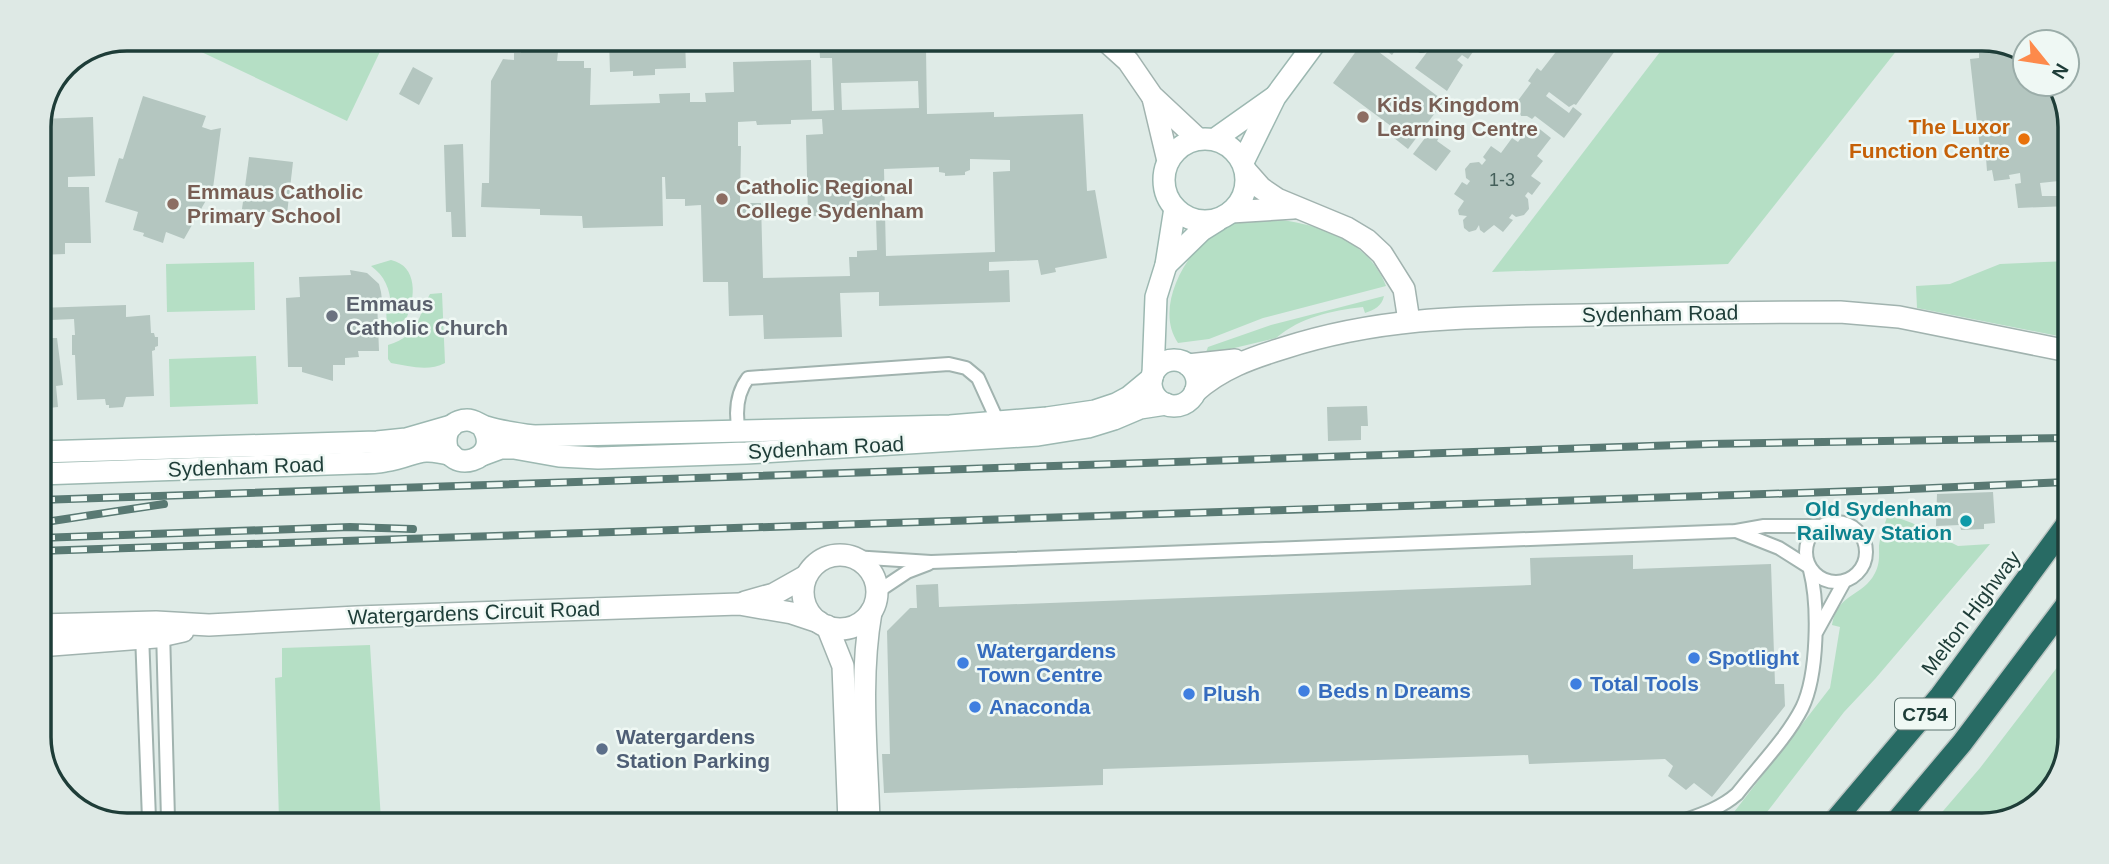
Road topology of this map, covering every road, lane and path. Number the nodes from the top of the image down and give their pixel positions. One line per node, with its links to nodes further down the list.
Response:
1 (1117, 51): 3 (street)
2 (1309, 51): 4 (street)
3 (1152, 96): 5 (street); 6 (street)
4 (1275, 97): 5 (street); 7 (street)
5 (1206, 139): 6 (street); 7 (street)
6 (1168, 161): 8 (street)
7 (1245, 167): 9 (street); 10 (street)
8 (1175, 208): 10 (street); 11 (street)
9 (1295, 208): 10 (street); 13 (street)
10 (1226, 215): 11 (street)
11 (1166, 265): 12 (street)
12 (1156, 316): 16 (street); 17 (street)
13 (1409, 321): 14 (street, Sydenham Road); 15 (street, Sydenham Road)
14 (2058, 349)
15 (1253, 358): 16 (street, Sydenham Road); 18 (street, Sydenham Road)
16 (1184, 363): 17 (street); 18 (street)
17 (1152, 376): 19 (street); 20 (street, Sydenham Road)
18 (1195, 393): 19 (street)
19 (1166, 404): 25 (street, Sydenham Road)
20 (998, 422): 23 (street, Sydenham Road); 23 (lane)
21 (451, 426): 22 (street); 24 (street, Sydenham Road); 27 (street)
22 (482, 426): 23 (street, Sydenham Road); 26 (street)
23 (739, 432): 25 (street)
24 (51, 452)
25 (746, 453): 26 (street, Sydenham Road)
26 (482, 454): 27 (street)
27 (452, 455): 28 (street, Sydenham Road)
28 (51, 474)
29 (1821, 526): 30 (lane); 34 (lane); 36 (lane)
30 (1736, 531): 33 (lane); 34 (lane)
31 (2058, 536): 50 (highway, Melton Highway / C754)
32 (853, 557): 33 (lane); 35 (street); 37 (street)
33 (931, 562): 37 (lane)
34 (1810, 568): 36 (lane); 43 (lane)
35 (806, 576): 38 (street, Watergardens Circuit Road); 40 (street)
36 (1844, 582): 43 (lane)
37 (874, 602): 40 (street); 48 (street)
38 (739, 604): 40 (street, Watergardens Circuit Road); 42 (street, Watergardens Circuit Road)
39 (2058, 616): 51 (highway, C754)
40 (823, 624): 47 (street)
41 (51, 625): 42 (street, Watergardens Circuit Road)
42 (152, 629): 44 (street, Watergardens Circuit Road); 45 (lane); 46 (lane)
43 (1816, 632): 49 (lane)
44 (51, 644)
45 (149, 813)
46 (167, 813)
47 (849, 813)
48 (869, 813)
49 (1703, 813)
50 (1841, 813)
51 (1903, 813)

